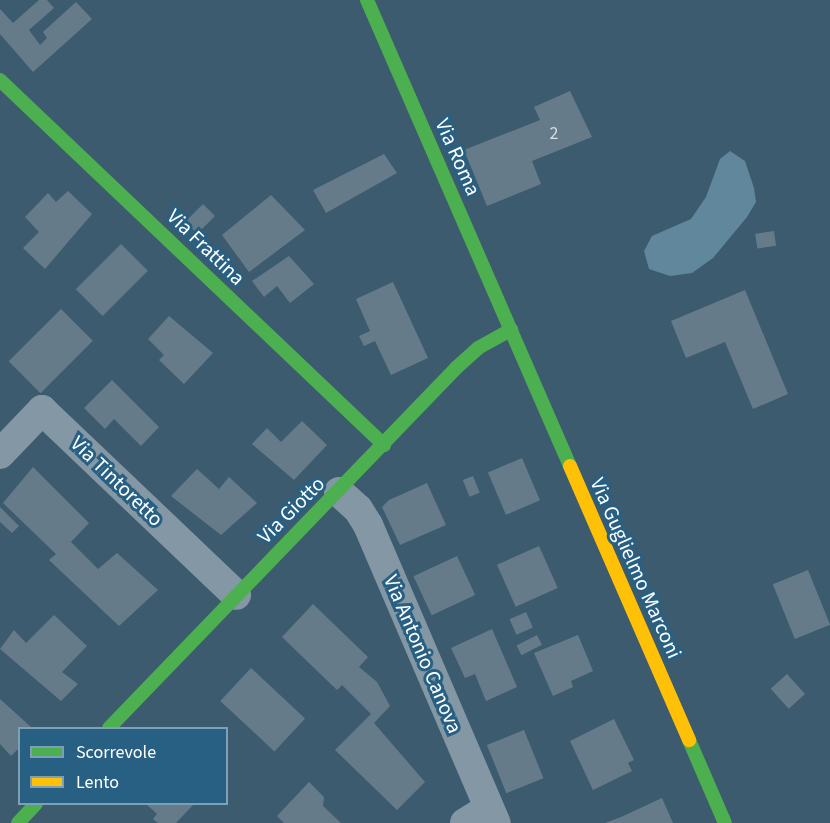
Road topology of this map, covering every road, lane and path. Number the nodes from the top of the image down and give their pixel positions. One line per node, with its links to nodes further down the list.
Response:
1 (367, 0): 3 (street, Via Roma)
2 (0, 80): 4 (street, Via Frattina)
3 (511, 330): 4 (street, Via Giotto); 12 (street, Via Guglielmo Marconi)
4 (384, 445): 6 (street, Via Giotto)
5 (0, 454): 7 (street, Via Tintoretto)
6 (339, 492): 7 (street, Via Giotto); 10 (street, Via Antonio Canova)
7 (236, 595): 8 (street, Via Giotto)
8 (111, 727)
9 (35, 805): 11 (street)
10 (483, 818)
11 (18, 823)
12 (725, 823)

